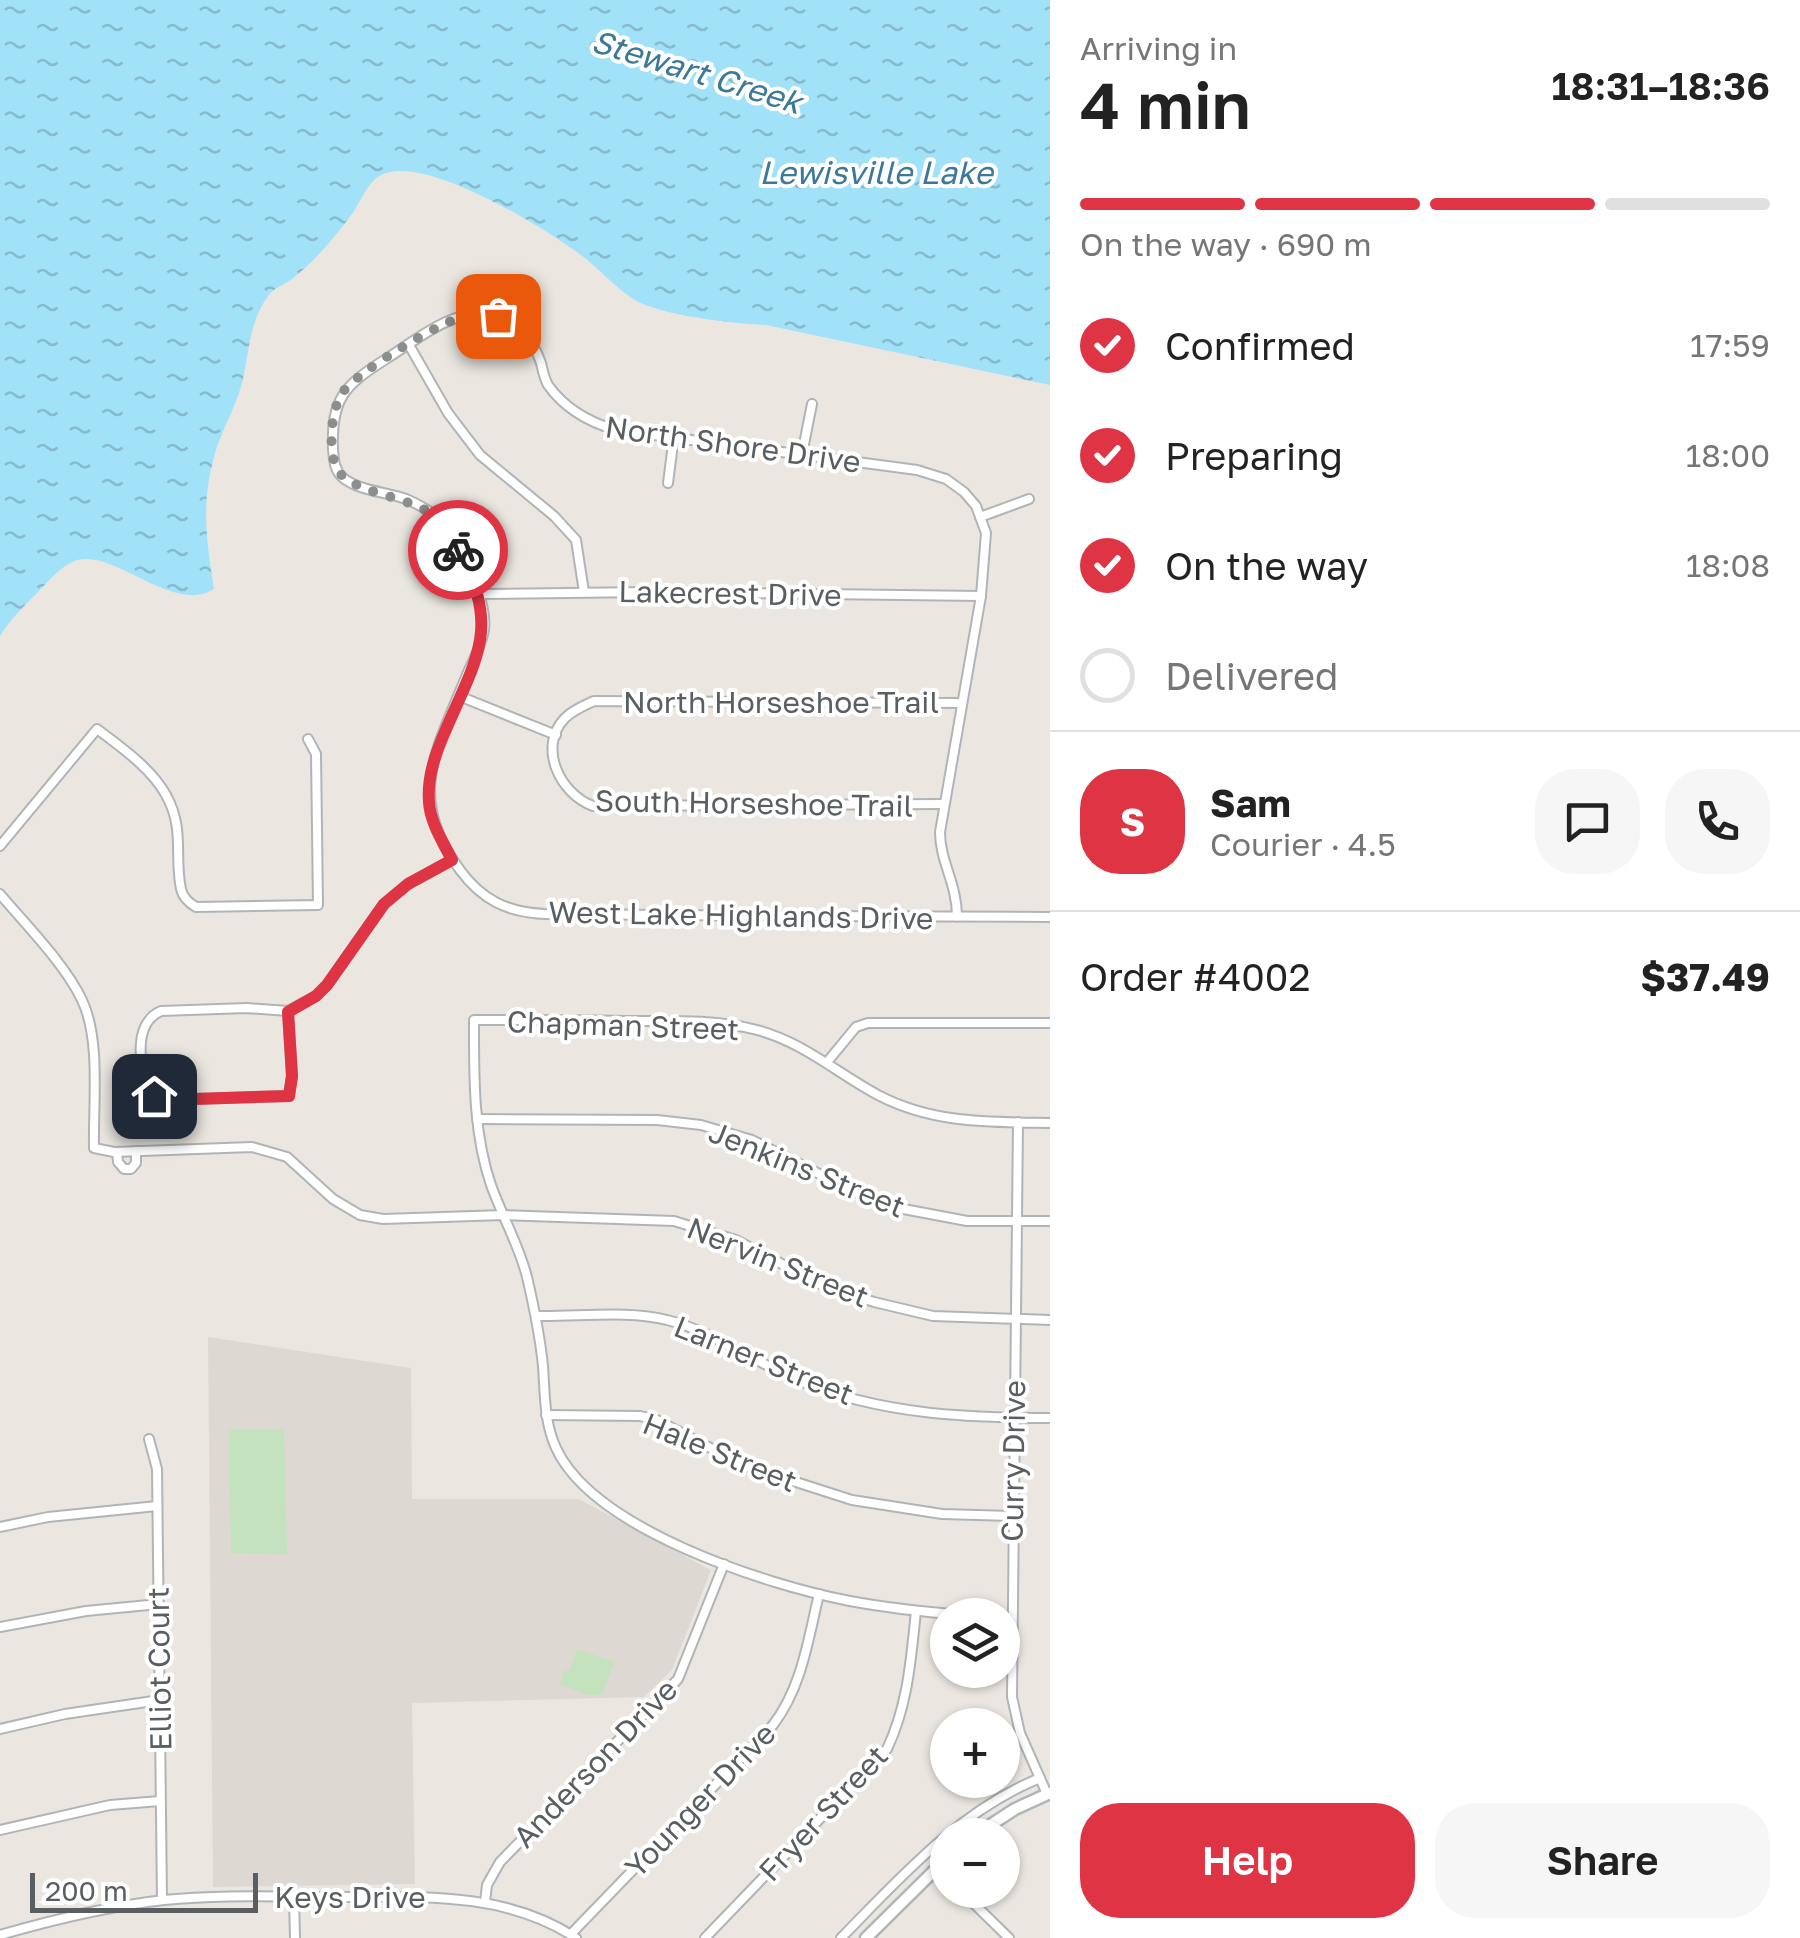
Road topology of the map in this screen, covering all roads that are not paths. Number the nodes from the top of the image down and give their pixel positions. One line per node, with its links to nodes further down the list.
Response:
1 (408, 346): 3 (street, North Shore Drive); 8 (street); 9 (street, North Shore Drive)
2 (812, 404): 4 (street)
3 (674, 436): 4 (street, North Shore Drive); 5 (street)
4 (802, 454): 7 (street, North Shore Drive)
5 (668, 483)
6 (1029, 500): 7 (street)
7 (980, 516): 10 (street)
8 (584, 592): 9 (street, Lakecrest Drive); 10 (street, Lakecrest Drive)
9 (480, 594): 11 (street, West Lake Highlands Drive)
10 (981, 596): 12 (street)
11 (459, 696): 13 (street); 17 (street, West Lake Highlands Drive)
12 (962, 702): 13 (street, North Horseshoe Trail); 15 (street)
13 (556, 735): 15 (street, South Horseshoe Trail)
14 (308, 739): 16 (street)
15 (943, 804): 19 (street)
16 (0, 846)
17 (452, 860): 19 (street, West Lake Highlands Drive); 21 (street)
18 (0, 894): 28 (street)
19 (957, 918): 20 (street, West Lake Highlands Drive)
20 (1050, 918)
21 (288, 1012): 21 (street)
22 (1050, 1023): 23 (street)
23 (828, 1061): 24 (street, Chapman Street); 25 (street, Chapman Street)
24 (477, 1119): 29 (street); 30 (street, Jenkins Street)
25 (1018, 1122): 26 (street, Chapman Street); 30 (street, Curry Drive)
26 (1050, 1123)
27 (136, 1151): 28 (street); 28 (street); 29 (street, Nervin Street)
28 (117, 1152)
29 (504, 1216): 32 (street); 33 (street, Nervin Street)
30 (1017, 1221): 31 (street, Jenkins Street); 33 (street, Curry Drive)
31 (1050, 1222)
32 (536, 1316): 35 (street); 36 (street, Larner Street)
33 (1016, 1320): 34 (street, Nervin Street); 36 (street, Curry Drive)
34 (1050, 1320)
35 (546, 1415): 40 (street, Hale Street); 42 (street)
36 (1014, 1418): 37 (street, Larner Street); 40 (street, Curry Drive)
37 (1050, 1418)
38 (149, 1439): 39 (street, Elliot Court)
39 (157, 1506): 41 (street); 45 (street, Elliot Court)
40 (1012, 1516): 44 (street, Curry Drive)
41 (0, 1526)
42 (724, 1564): 43 (street); 60 (street, Anderson Drive)
43 (819, 1594): 46 (street); 63 (street, Younger Drive)
44 (1008, 1598)
45 (159, 1604): 48 (street); 50 (street, Elliot Court)
46 (916, 1611): 47 (street); 65 (street, Fryer Street)
47 (930, 1612)
48 (0, 1627)
49 (1011, 1688): 52 (street, Curry Drive)
50 (160, 1700): 51 (street); 54 (street, Elliot Court)
51 (0, 1730)
52 (1040, 1778): 53 (street, Curry Drive); 66 (street)
53 (1048, 1793): 55 (main road)
54 (160, 1801): 56 (street); 59 (street, Elliot Court)
55 (1000, 1818)
56 (0, 1830)
57 (930, 1874): 67 (main road)
58 (294, 1897): 59 (street, Keys Drive); 60 (street, Keys Drive); 64 (street)
59 (162, 1900): 62 (street, Keys Drive)
60 (485, 1902): 63 (street, Keys Drive)
61 (978, 1908): 68 (street)
62 (0, 1936)
63 (574, 1936)
64 (295, 1938)
65 (705, 1938)
66 (841, 1938)
67 (867, 1938)
68 (1009, 1938)

